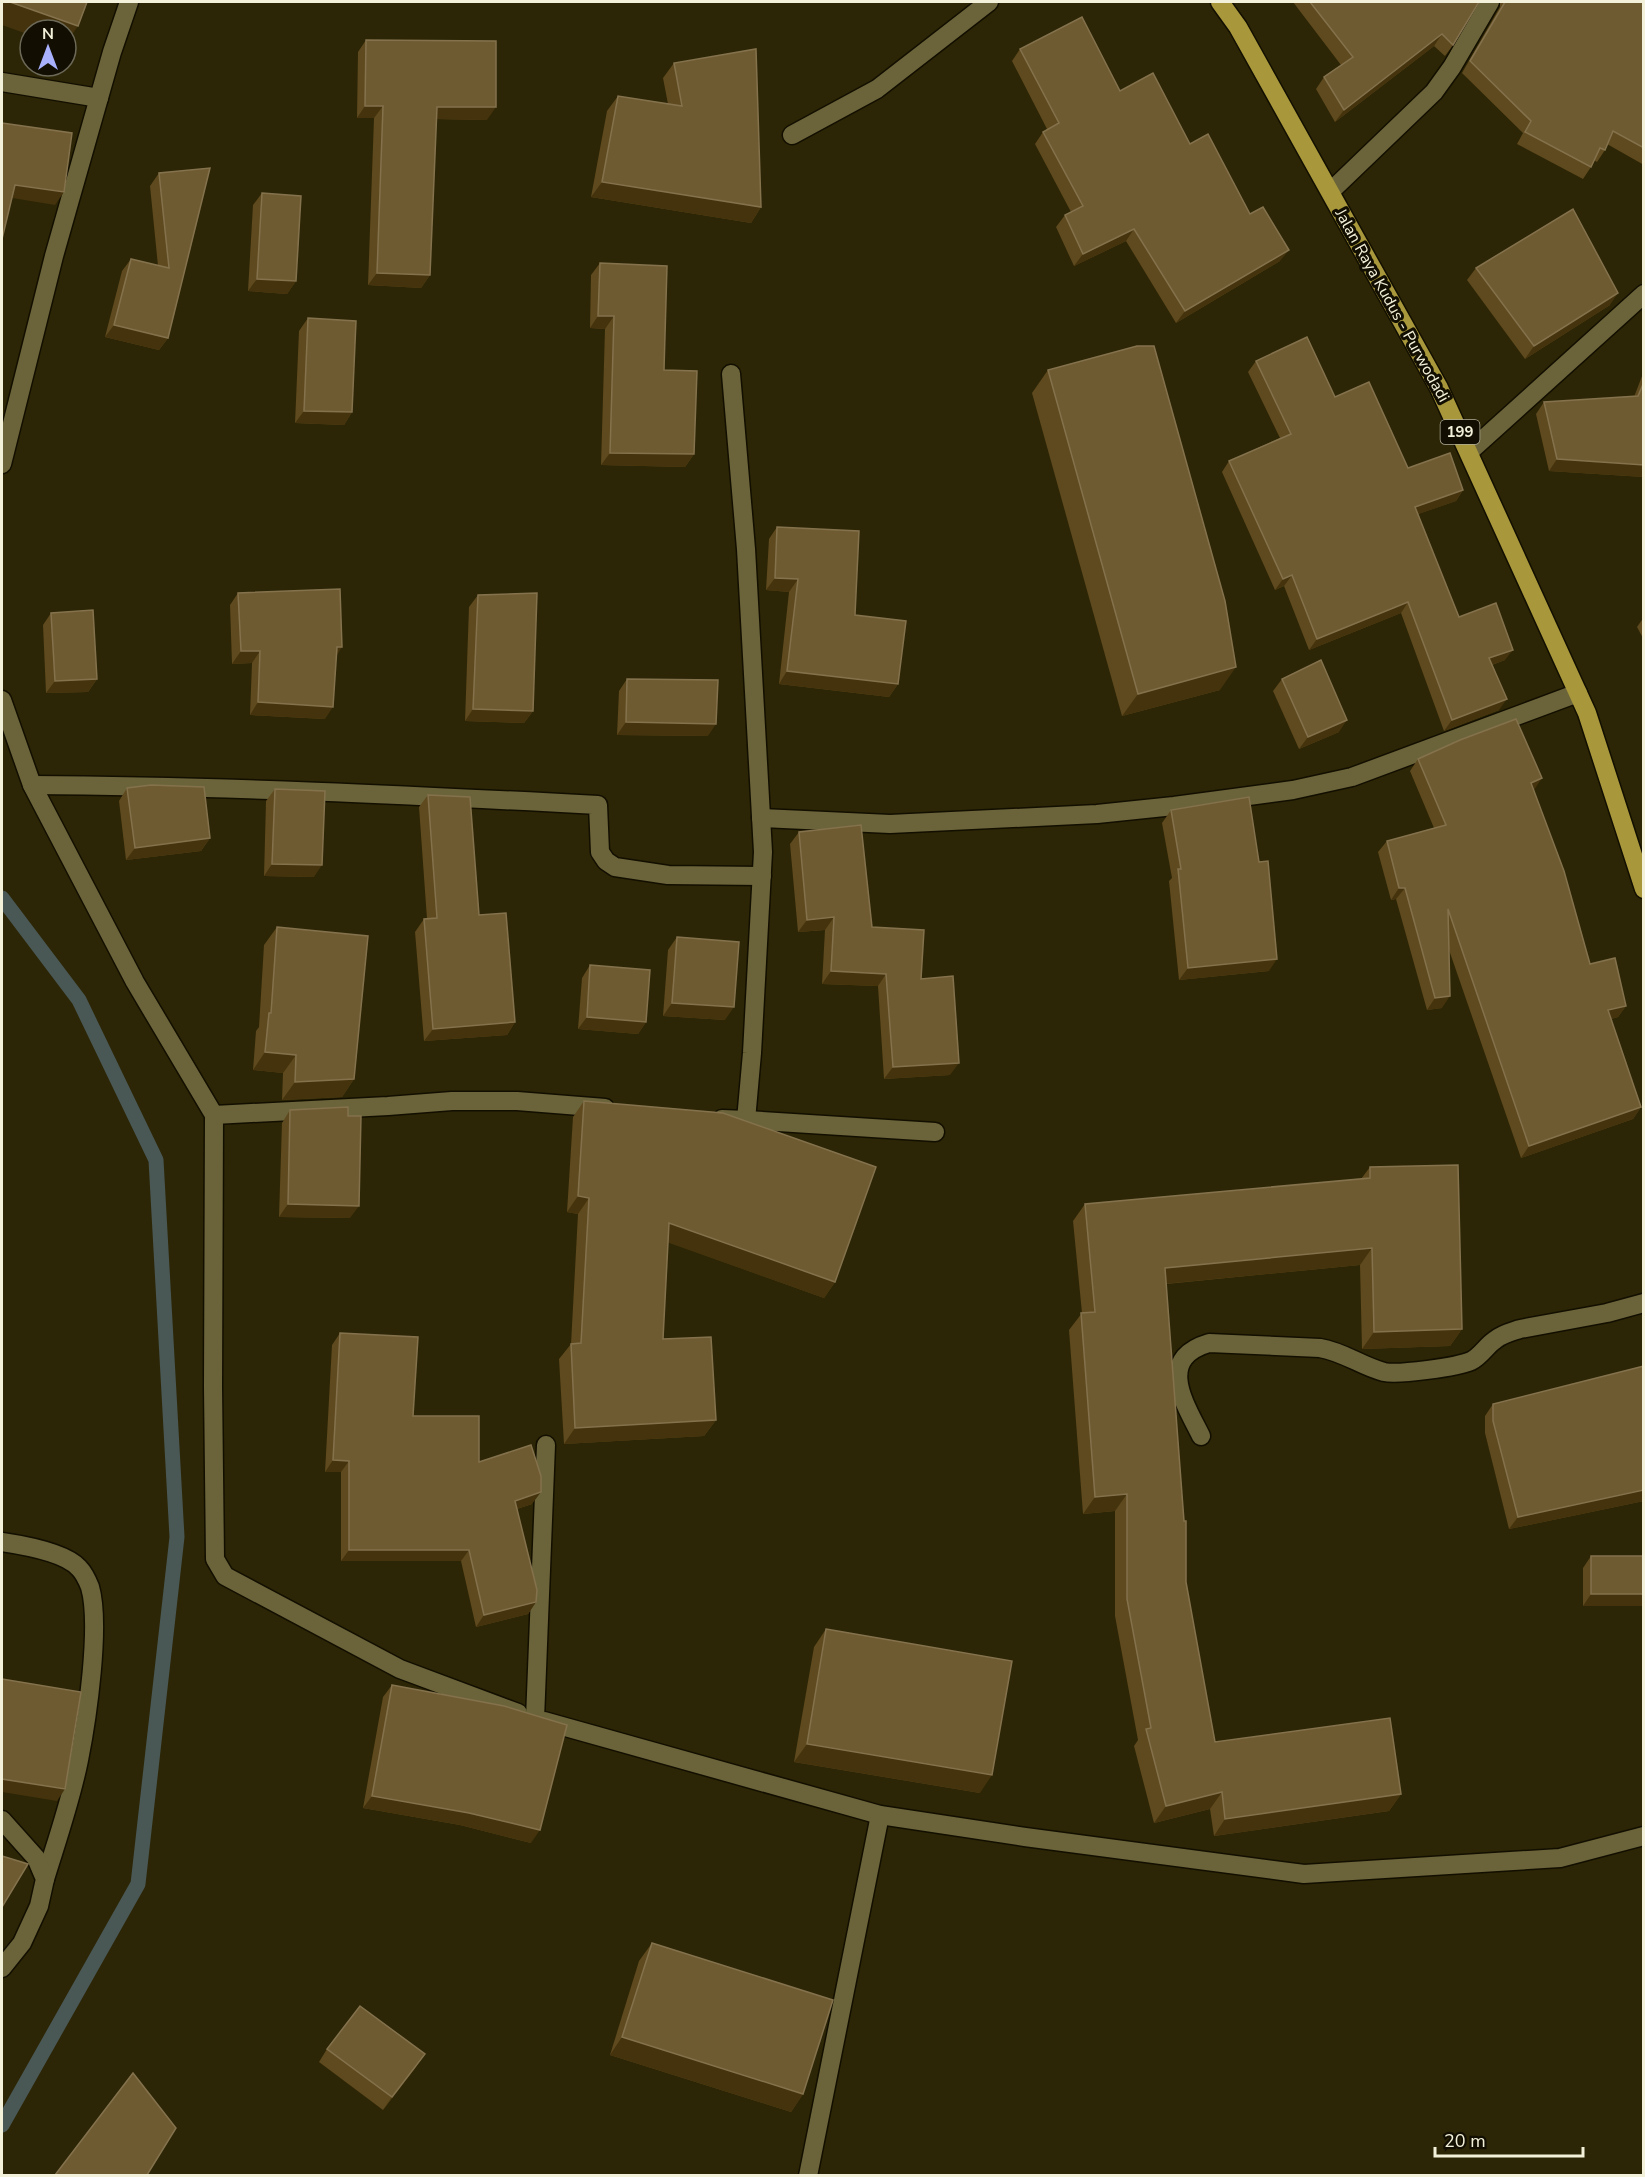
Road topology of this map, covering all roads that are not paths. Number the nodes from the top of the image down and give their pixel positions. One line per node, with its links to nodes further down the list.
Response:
1 (129, 2): 6 (street)
2 (989, 2): 7 (street)
3 (1220, 2): 8 (main road, Jalan Raya Kudus - Purwodadi / 199)
4 (1490, 2): 8 (street)
5 (2, 82): 6 (street)
6 (99, 98): 12 (street)
7 (792, 135)
8 (1330, 190): 11 (main road, Jalan Raya Kudus - Purwodadi / 199)
9 (1644, 294): 11 (street)
10 (731, 374): 16 (street)
11 (1469, 452): 13 (main road, Jalan Raya Kudus - Purwodadi / 199)
12 (2, 464)
13 (1578, 693): 16 (street); 18 (main road, Jalan Raya Kudus - Purwodadi / 199)
14 (2, 700): 15 (street)
15 (32, 785): 17 (street); 20 (street)
16 (761, 818): 17 (street)
17 (762, 876): 22 (street)
18 (1644, 889)
19 (622, 1110): 20 (street)
20 (214, 1115): 28 (street)
21 (710, 1118): 22 (street)
22 (746, 1120): 23 (street)
23 (935, 1132)
24 (1644, 1303): 25 (street)
25 (1201, 1436)
26 (546, 1445): 28 (street)
27 (2, 1542): 32 (street)
28 (535, 1719): 29 (street)
29 (880, 1815): 31 (street); 34 (street)
30 (2, 1820): 32 (street)
31 (1644, 1836)
32 (45, 1879): 33 (street)
33 (2, 1968)
34 (808, 2175)

